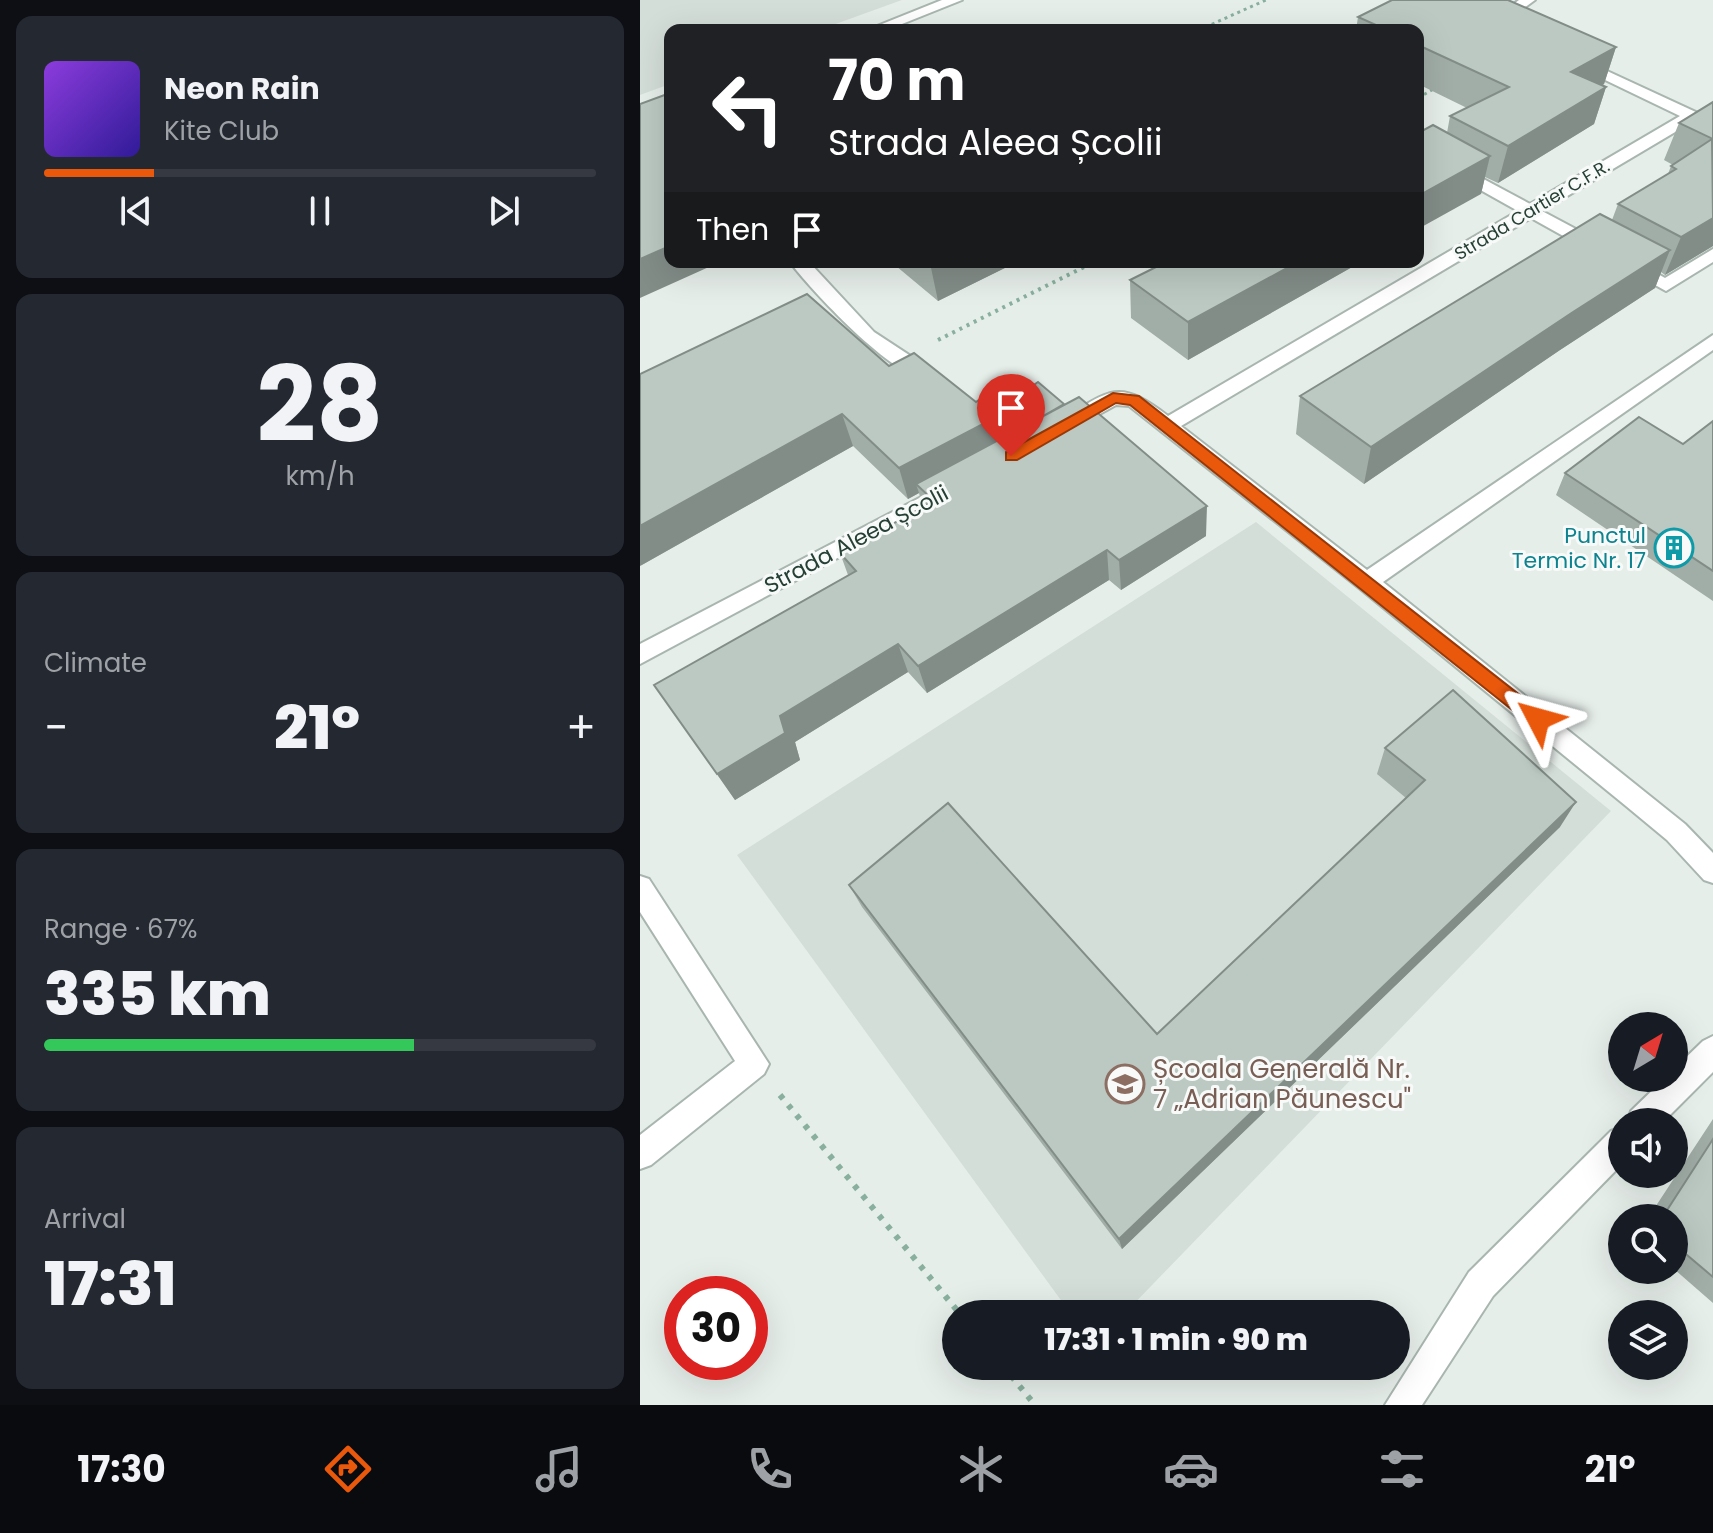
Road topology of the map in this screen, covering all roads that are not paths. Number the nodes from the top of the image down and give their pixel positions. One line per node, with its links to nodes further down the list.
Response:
1 (955, 0): 3 (street)
2 (1528, 0): 4 (street)
3 (890, 24)
4 (1524, 37)
5 (1566, 56): 6 (street)
6 (1692, 115): 7 (street); 9 (street, Strada Cartier C.F.R.)
7 (1713, 126)
8 (1424, 152): 9 (street)
9 (1531, 210): 10 (street); 14 (street, Strada Cartier C.F.R.)
10 (1713, 254)
11 (805, 268): 13 (street)
12 (1713, 341): 17 (street)
13 (940, 384)
14 (1166, 426): 15 (street); 17 (street)
15 (1045, 437)
16 (970, 478): 18 (street, Strada Aleea Școlii)
17 (1367, 582): 19 (street)
18 (640, 655)
19 (1713, 871)
20 (640, 888): 23 (street)
21 (1713, 1051): 22 (street)
22 (1656, 1108)
23 (640, 1154)
24 (1608, 1156): 25 (street)
25 (1402, 1405)

